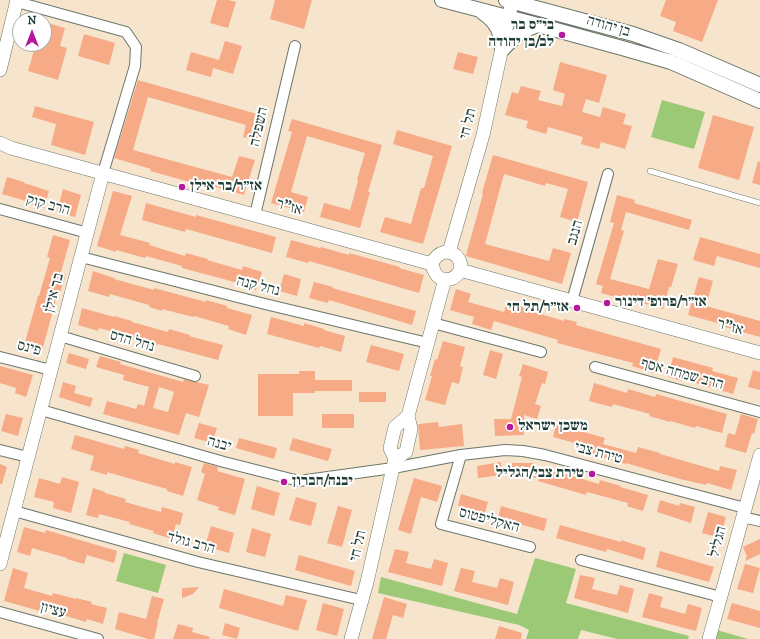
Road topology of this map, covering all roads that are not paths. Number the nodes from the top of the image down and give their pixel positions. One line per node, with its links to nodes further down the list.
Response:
1 (442, 0): 4 (main road, בן יהודה)
2 (17, 1): 9 (street); 14 (street, בר אילן)
3 (511, 1): 5 (street, תל חי); 10 (main road, בן יהודה)
4 (478, 10): 5 (main road, בן יהודה); 8 (main road)
5 (510, 18): 6 (main road, בן יהודה); 8 (street, תל חי)
6 (538, 25): 8 (main road); 11 (main road, בן יהודה)
7 (295, 46): 18 (street, השפלה)
8 (502, 50): 20 (street, תל חי)
9 (0, 70)
10 (760, 85)
11 (760, 101)
12 (0, 143): 14 (street, אז"ר)
13 (650, 171): 16 (lane)
14 (103, 173): 18 (street, אז"ר); 19 (street, בר אילן)
15 (608, 174): 25 (street, הנגב)
16 (760, 203)
17 (0, 209): 19 (street, הרב קוק)
18 (255, 215): 22 (street, אז"ר)
19 (88, 233): 21 (street, בר אילן)
20 (449, 252): 22 (street); 23 (street)
21 (81, 257): 27 (street, בר אילן); 28 (street, נחל קנה)
22 (432, 264): 24 (street)
23 (460, 270): 24 (street); 25 (street, אז"ר)
24 (444, 280): 26 (street, תל חי)
25 (572, 301): 30 (street, אז"ר)
26 (433, 323): 28 (street, תל חי); 29 (street)
27 (60, 336): 33 (street, בר אילן); 34 (street, נחל הדס)
28 (428, 344): 41 (street, תל חי)
29 (541, 352)
30 (760, 353)
31 (0, 357): 33 (street, פינס)
32 (595, 367): 36 (street, הרב שמחה אסף)
33 (51, 370): 35 (street, בר אילן)
34 (195, 376)
35 (41, 410): 40 (street, בר אילן); 41 (street, יבנה)
36 (760, 412)
37 (0, 450): 40 (street)
38 (760, 454): 43 (street, הגליל)
39 (461, 455): 41 (street, טירת צבי); 43 (street, טירת צבי); 45 (street, האקליפטוס)
40 (28, 457): 42 (street, בר אילן)
41 (394, 463): 49 (street, תל חי)
42 (14, 511): 47 (street, בר אילן); 49 (street, הרב גולד)
43 (744, 512): 44 (street, טירת צבי); 48 (street, הגליל)
44 (760, 521)
45 (530, 547)
46 (581, 560): 48 (street)
47 (0, 564)
48 (721, 597): 53 (street, הגליל)
49 (361, 600): 52 (street, תל חי)
50 (0, 612): 51 (street, עציון)
51 (98, 639)
52 (351, 639)
53 (709, 639)

